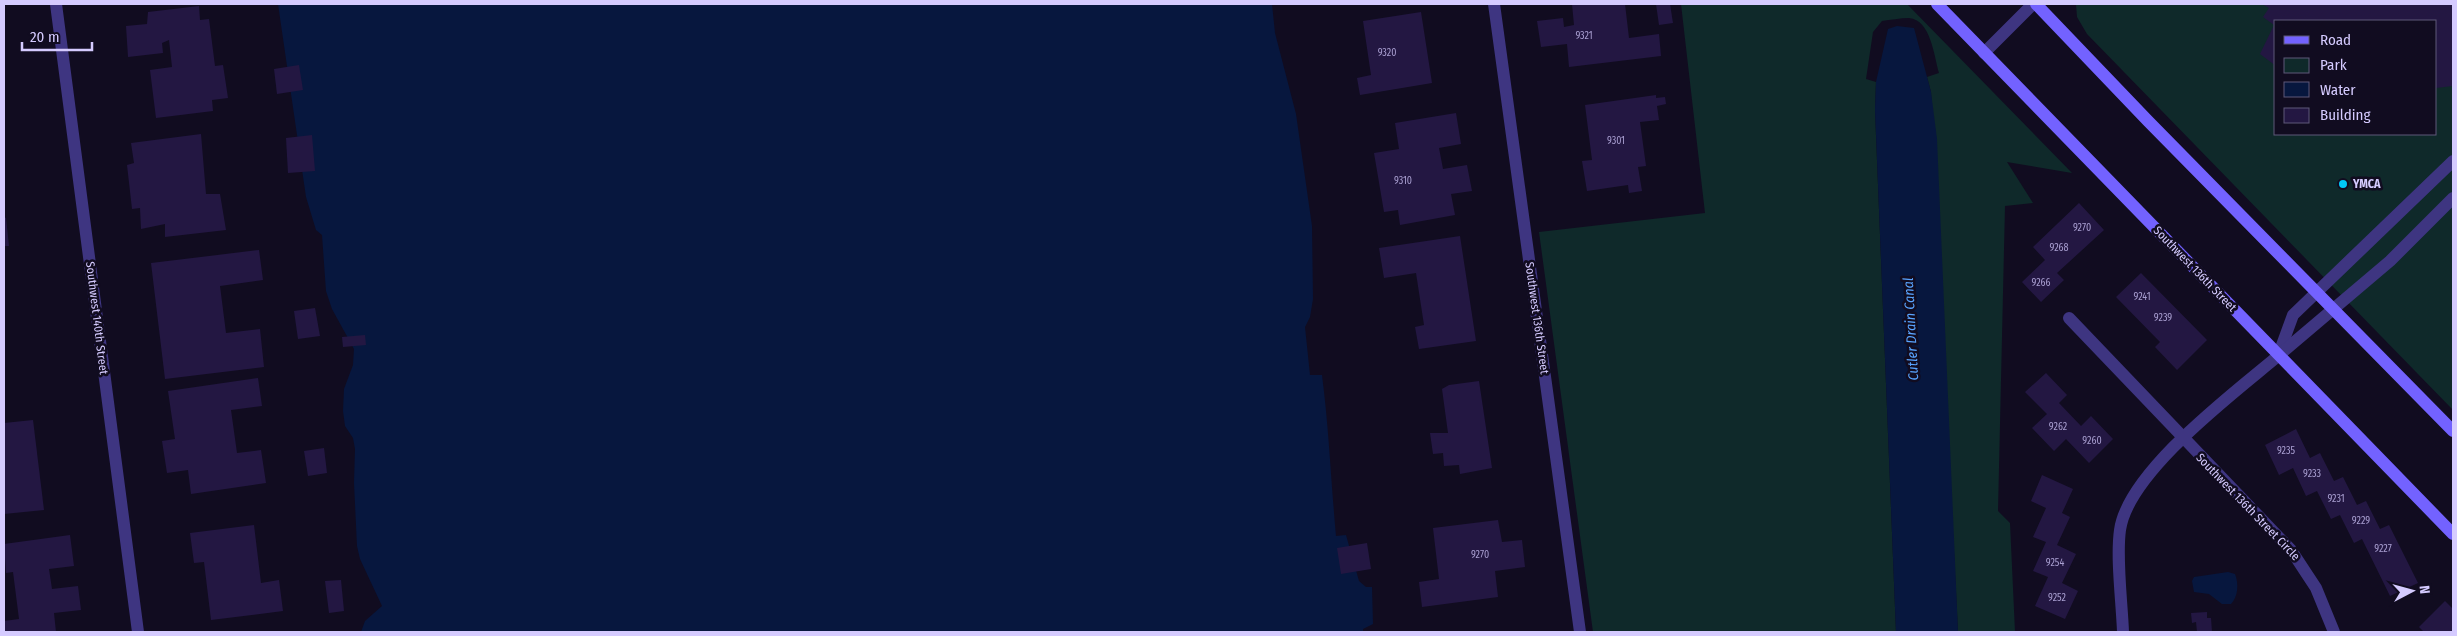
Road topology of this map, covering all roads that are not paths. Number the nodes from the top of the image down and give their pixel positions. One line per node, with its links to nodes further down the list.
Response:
1 (56, 4): 15 (street, Southwest 140th Street)
2 (1494, 4): 16 (street, Southwest 136th Street)
3 (1937, 4): 5 (street, Southwest 136th Street)
4 (2035, 4): 5 (street); 8 (street)
5 (1984, 54): 11 (street, Southwest 136th Street)
6 (2453, 161): 8 (street)
7 (2453, 198): 9 (street)
8 (2317, 293): 9 (street); 11 (street)
9 (2334, 309): 11 (street); 12 (street)
10 (2069, 318): 13 (street, Southwest 136th Street Circle)
11 (2278, 356): 13 (street); 14 (street, Southwest 136th Street)
12 (2453, 431)
13 (2182, 439): 17 (street); 18 (street, Southwest 136th Street Circle)
14 (2453, 534)
15 (138, 632)
16 (1580, 632)
17 (2123, 632)
18 (2334, 632)

